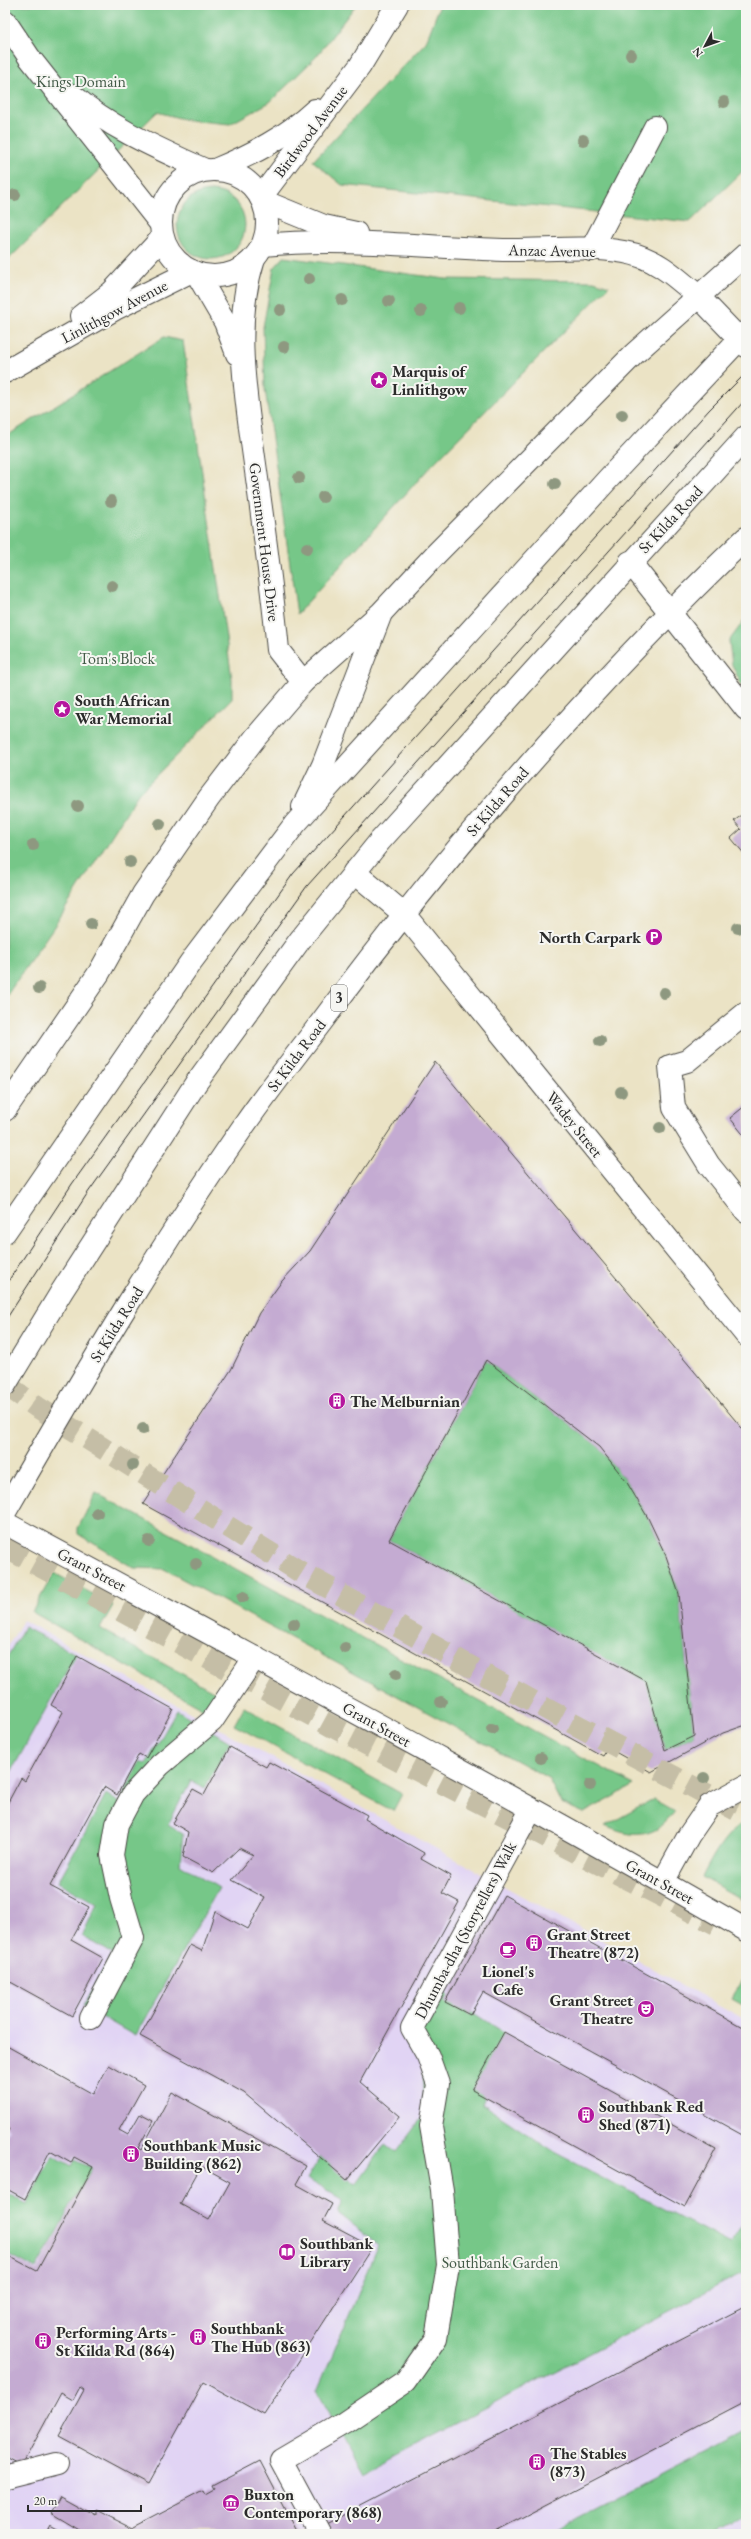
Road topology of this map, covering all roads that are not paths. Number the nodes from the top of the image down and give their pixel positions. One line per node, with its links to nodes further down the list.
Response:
1 (397, 5): 4 (main road, Birdwood Avenue)
2 (5, 21): 3 (main road)
3 (29, 56): 6 (main road); 8 (main road)
4 (360, 66): 6 (main road, Birdwood Avenue); 7 (main road, Birdwood Avenue)
5 (655, 127): 10 (main road)
6 (211, 170): 7 (main road); 8 (main road)
7 (262, 199): 9 (main road, Anzac Avenue); 11 (main road)
8 (161, 231): 13 (main road); 16 (main road, Linlithgow Avenue)
9 (392, 242): 10 (main road, Anzac Avenue); 11 (main road, Anzac Avenue)
10 (592, 250): 14 (main road, Anzac Avenue)
11 (258, 252): 13 (main road); 18 (main road, Government House Drive)
12 (746, 254): 14 (main road)
13 (194, 273): 16 (main road, Linlithgow Avenue); 18 (main road, Government House Drive)
14 (699, 296): 15 (main road, Anzac Avenue); 23 (main road)
15 (743, 339): 26 (main road)
16 (37, 352): 17 (main road, Linlithgow Avenue)
17 (5, 372)
18 (246, 395): 24 (main road, Government House Drive)
19 (746, 437): 21 (main road, St Kilda Road)
20 (746, 538): 22 (main road, St Kilda Road / 3)
21 (630, 562): 22 (main road); 27 (main road, St Kilda Road)
22 (670, 611): 25 (main road); 28 (main road, St Kilda Road / 3)
23 (381, 613): 24 (main road); 26 (main road)
24 (303, 682): 30 (main road)
25 (746, 709)
26 (295, 824): 32 (main road)
27 (354, 872): 28 (main road, Wadey Street); 34 (main road, St Kilda Road)
28 (404, 914): 33 (main road, Wadey Street); 35 (main road, St Kilda Road / 3)
29 (746, 1013): 31 (main road)
30 (5, 1110)
31 (746, 1211)
32 (5, 1232)
33 (746, 1334)
34 (5, 1385)
35 (5, 1512)
36 (5, 1523): 37 (main road, Grant Street)
37 (255, 1657): 39 (main road, Grant Street); 42 (main road)
38 (746, 1786): 40 (main road)
39 (531, 1810): 40 (main road, Grant Street); 45 (main road, Dhumba-dha (Storytellers) Walk)
40 (664, 1882): 41 (main road, Grant Street)
41 (746, 1930)
42 (91, 2018)
43 (57, 2464): 44 (main road)
44 (5, 2477)
45 (321, 2534)

